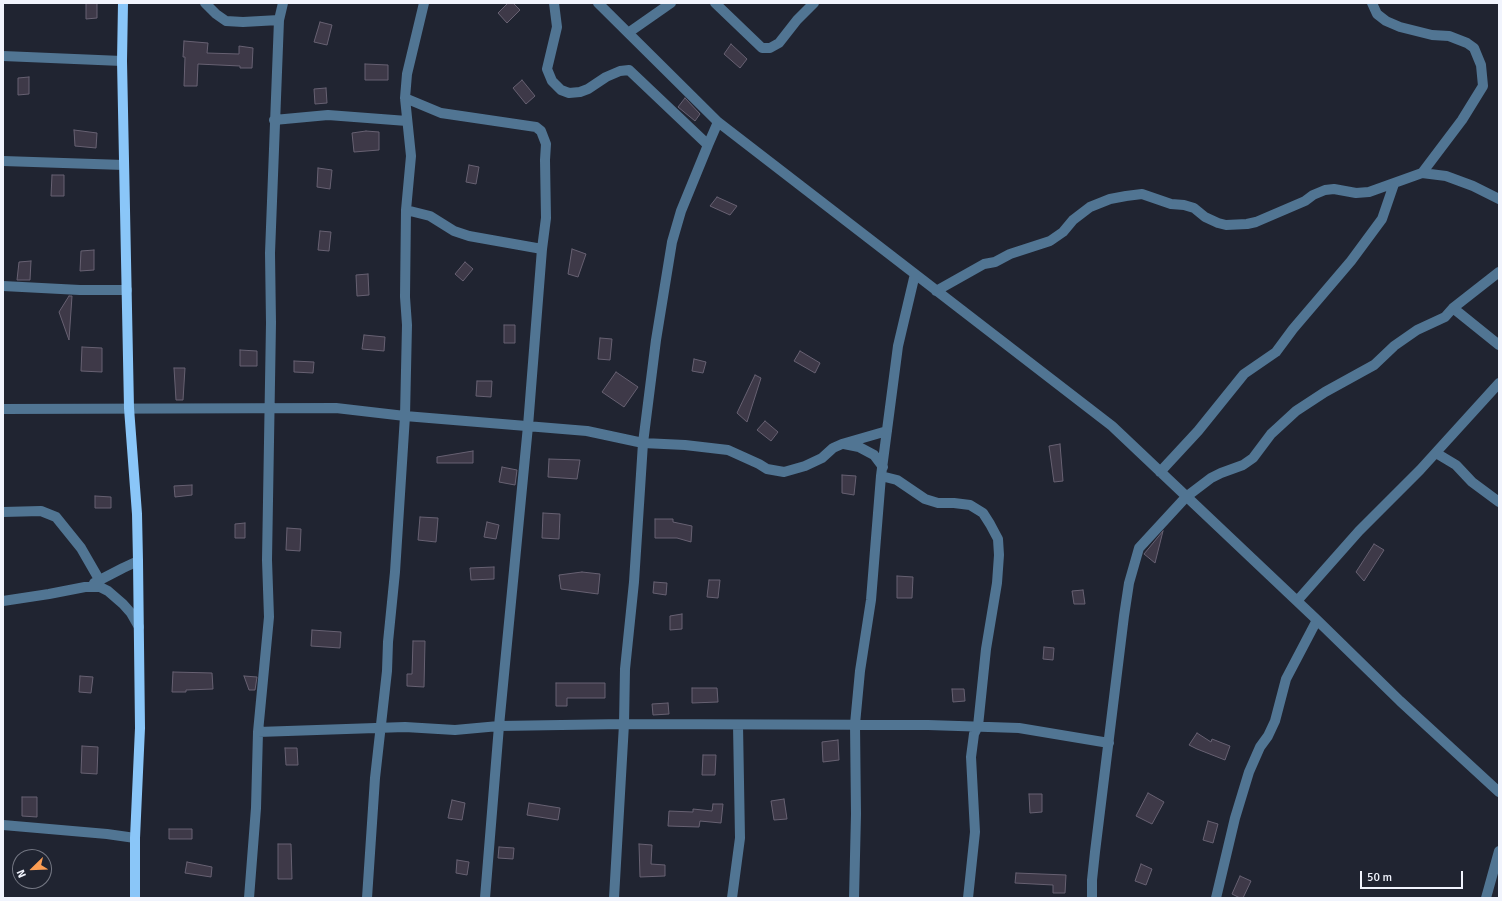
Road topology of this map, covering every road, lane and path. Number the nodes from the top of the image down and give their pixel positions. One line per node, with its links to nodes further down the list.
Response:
1 (123, 3): 14 (main road)
2 (205, 3): 11 (street)
3 (282, 3): 11 (street)
4 (424, 3): 15 (street)
5 (554, 3): 19 (street)
6 (598, 3): 12 (street)
7 (671, 3): 12 (street)
8 (715, 3): 9 (street)
9 (814, 3)
10 (1372, 3): 22 (street)
11 (279, 20): 16 (street)
12 (628, 33): 18 (street)
13 (3, 56): 14 (street)
14 (122, 62): 21 (main road)
15 (405, 98): 17 (street); 26 (street)
16 (274, 120): 17 (street); 35 (street)
17 (407, 121): 25 (street)
18 (718, 122): 19 (street); 28 (street)
19 (708, 145): 41 (street)
20 (3, 160): 21 (street)
21 (124, 165): 30 (main road)
22 (1422, 173): 23 (street); 24 (street)
23 (1394, 184): 31 (street); 45 (street)
24 (1499, 199)
25 (406, 210): 26 (street); 38 (street)
26 (542, 249): 39 (street)
27 (1499, 272): 32 (street)
28 (915, 274): 31 (street); 40 (street)
29 (3, 286): 30 (street)
30 (127, 290): 37 (main road)
31 (936, 291): 45 (street)
32 (1453, 308): 33 (street); 46 (street)
33 (1499, 345)
34 (1499, 382): 43 (street)
35 (270, 407): 37 (street); 38 (street); 62 (street)
36 (3, 408): 37 (street)
37 (129, 408): 49 (main road)
38 (405, 416): 39 (street); 61 (street)
39 (528, 426): 41 (street); 59 (street)
40 (887, 431): 42 (street); 44 (street)
41 (643, 443): 42 (street); 56 (street)
42 (842, 444): 44 (street)
43 (1436, 453): 47 (street); 53 (street)
44 (882, 471): 57 (street); 60 (street)
45 (1160, 472): 46 (street)
46 (1186, 496): 53 (street); 63 (street)
47 (1499, 502)
48 (3, 512): 50 (street)
49 (138, 561): 50 (street); 55 (main road)
50 (100, 581): 51 (street)
51 (85, 587): 52 (street); 55 (street)
52 (3, 601)
53 (1297, 601): 54 (street)
54 (1317, 620): 64 (street); 77 (street)
55 (139, 627): 66 (main road)
56 (624, 724): 58 (street); 59 (street); 72 (street)
57 (855, 724): 58 (street); 60 (street); 74 (street)
58 (738, 725): 73 (street)
59 (499, 726): 61 (street); 71 (street)
60 (978, 726): 63 (street); 75 (street)
61 (381, 728): 62 (street); 70 (street)
62 (258, 732): 69 (street)
63 (1109, 743): 76 (street)
64 (1499, 792)
65 (3, 825): 66 (street)
66 (135, 838): 68 (main road)
67 (1499, 851): 78 (street)
68 (136, 898)
69 (249, 898)
70 (367, 898)
71 (485, 898)
72 (614, 898)
73 (732, 898)
74 (854, 898)
75 (968, 898)
76 (1092, 898)
77 (1216, 898)
78 (1486, 898)

